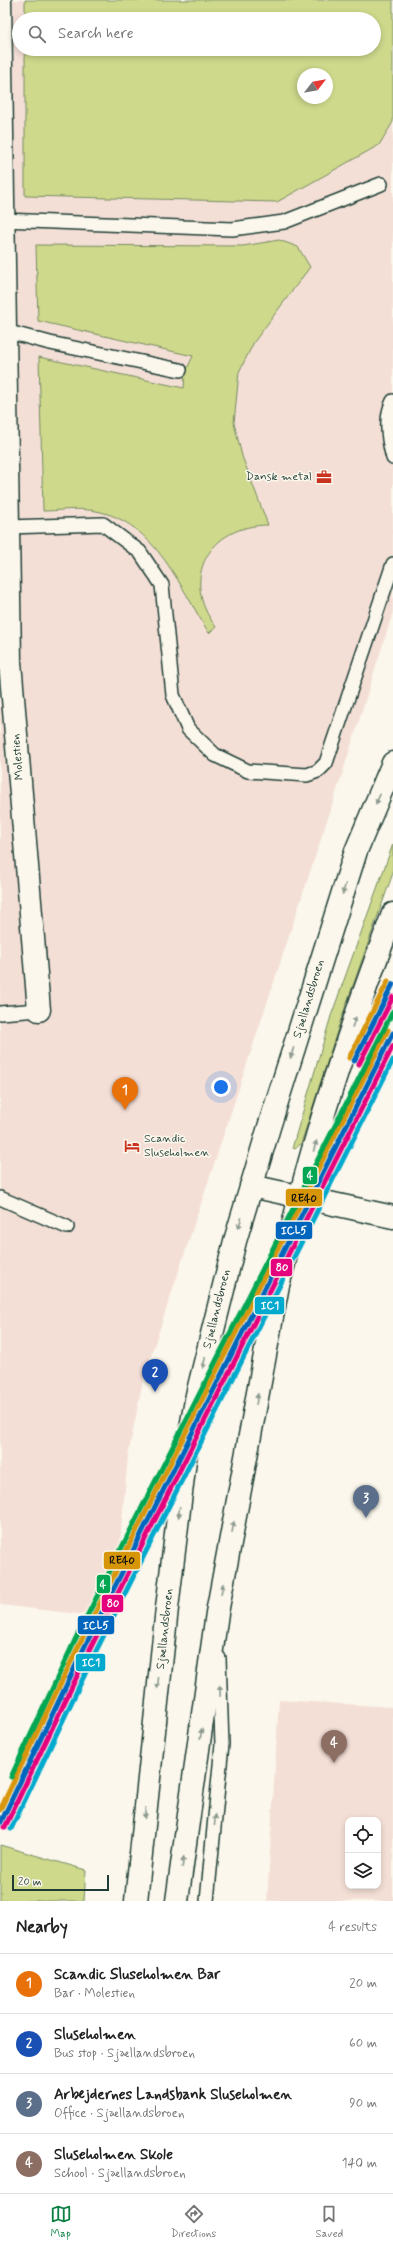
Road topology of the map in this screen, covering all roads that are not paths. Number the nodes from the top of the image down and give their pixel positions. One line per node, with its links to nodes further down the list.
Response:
1 (0, 0): 2 (street, Molestien)
2 (0, 45): 4 (street, Molestien)
3 (381, 184): 4 (lane)
4 (3, 220): 5 (street, Molestien)
5 (5, 331): 6 (lane); 9 (street, Molestien)
6 (180, 370)
7 (393, 401): 8 (lane)
8 (393, 458)
9 (8, 527): 10 (lane); 11 (street, Molestien)
10 (393, 564)
11 (5, 624): 14 (street, Molestien)
12 (393, 763): 16 (street, Sjællandsbroen, one-way to 16)
13 (393, 914): 17 (street, one-way to 13)
14 (39, 1010): 15 (lane)
15 (0, 1013)
16 (251, 1186): 17 (street); 22 (street, Sjællandsbroen, one-way to 22)
17 (300, 1197): 19 (street); 21 (street, one-way to 17)
18 (0, 1198): 20 (lane)
19 (393, 1217)
20 (67, 1227)
21 (217, 1613): 23 (street, one-way to 21); 24 (lane, one-way to 21)
22 (136, 1901)
23 (178, 1901)
24 (207, 1901)

